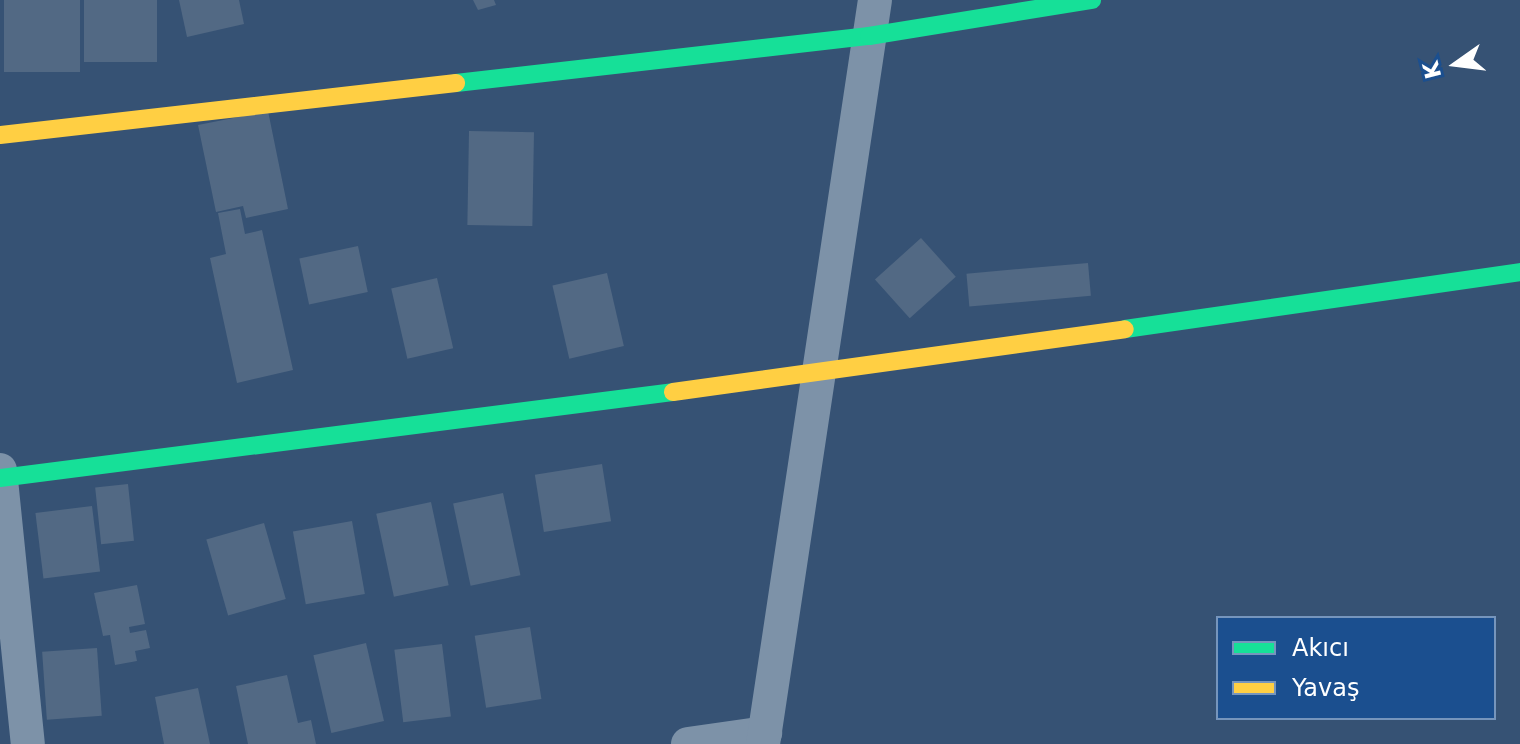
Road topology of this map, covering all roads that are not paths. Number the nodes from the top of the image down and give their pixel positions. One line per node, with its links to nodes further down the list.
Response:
1 (875, 0): 3 (street)
2 (1092, 0): 3 (street)
3 (869, 36): 4 (street); 6 (street)
4 (0, 135)
5 (1520, 272): 6 (street)
6 (821, 373): 8 (street); 9 (street)
7 (0, 470): 8 (street)
8 (0, 478): 10 (street)
9 (764, 738): 11 (street)
10 (28, 744)
11 (688, 744)

